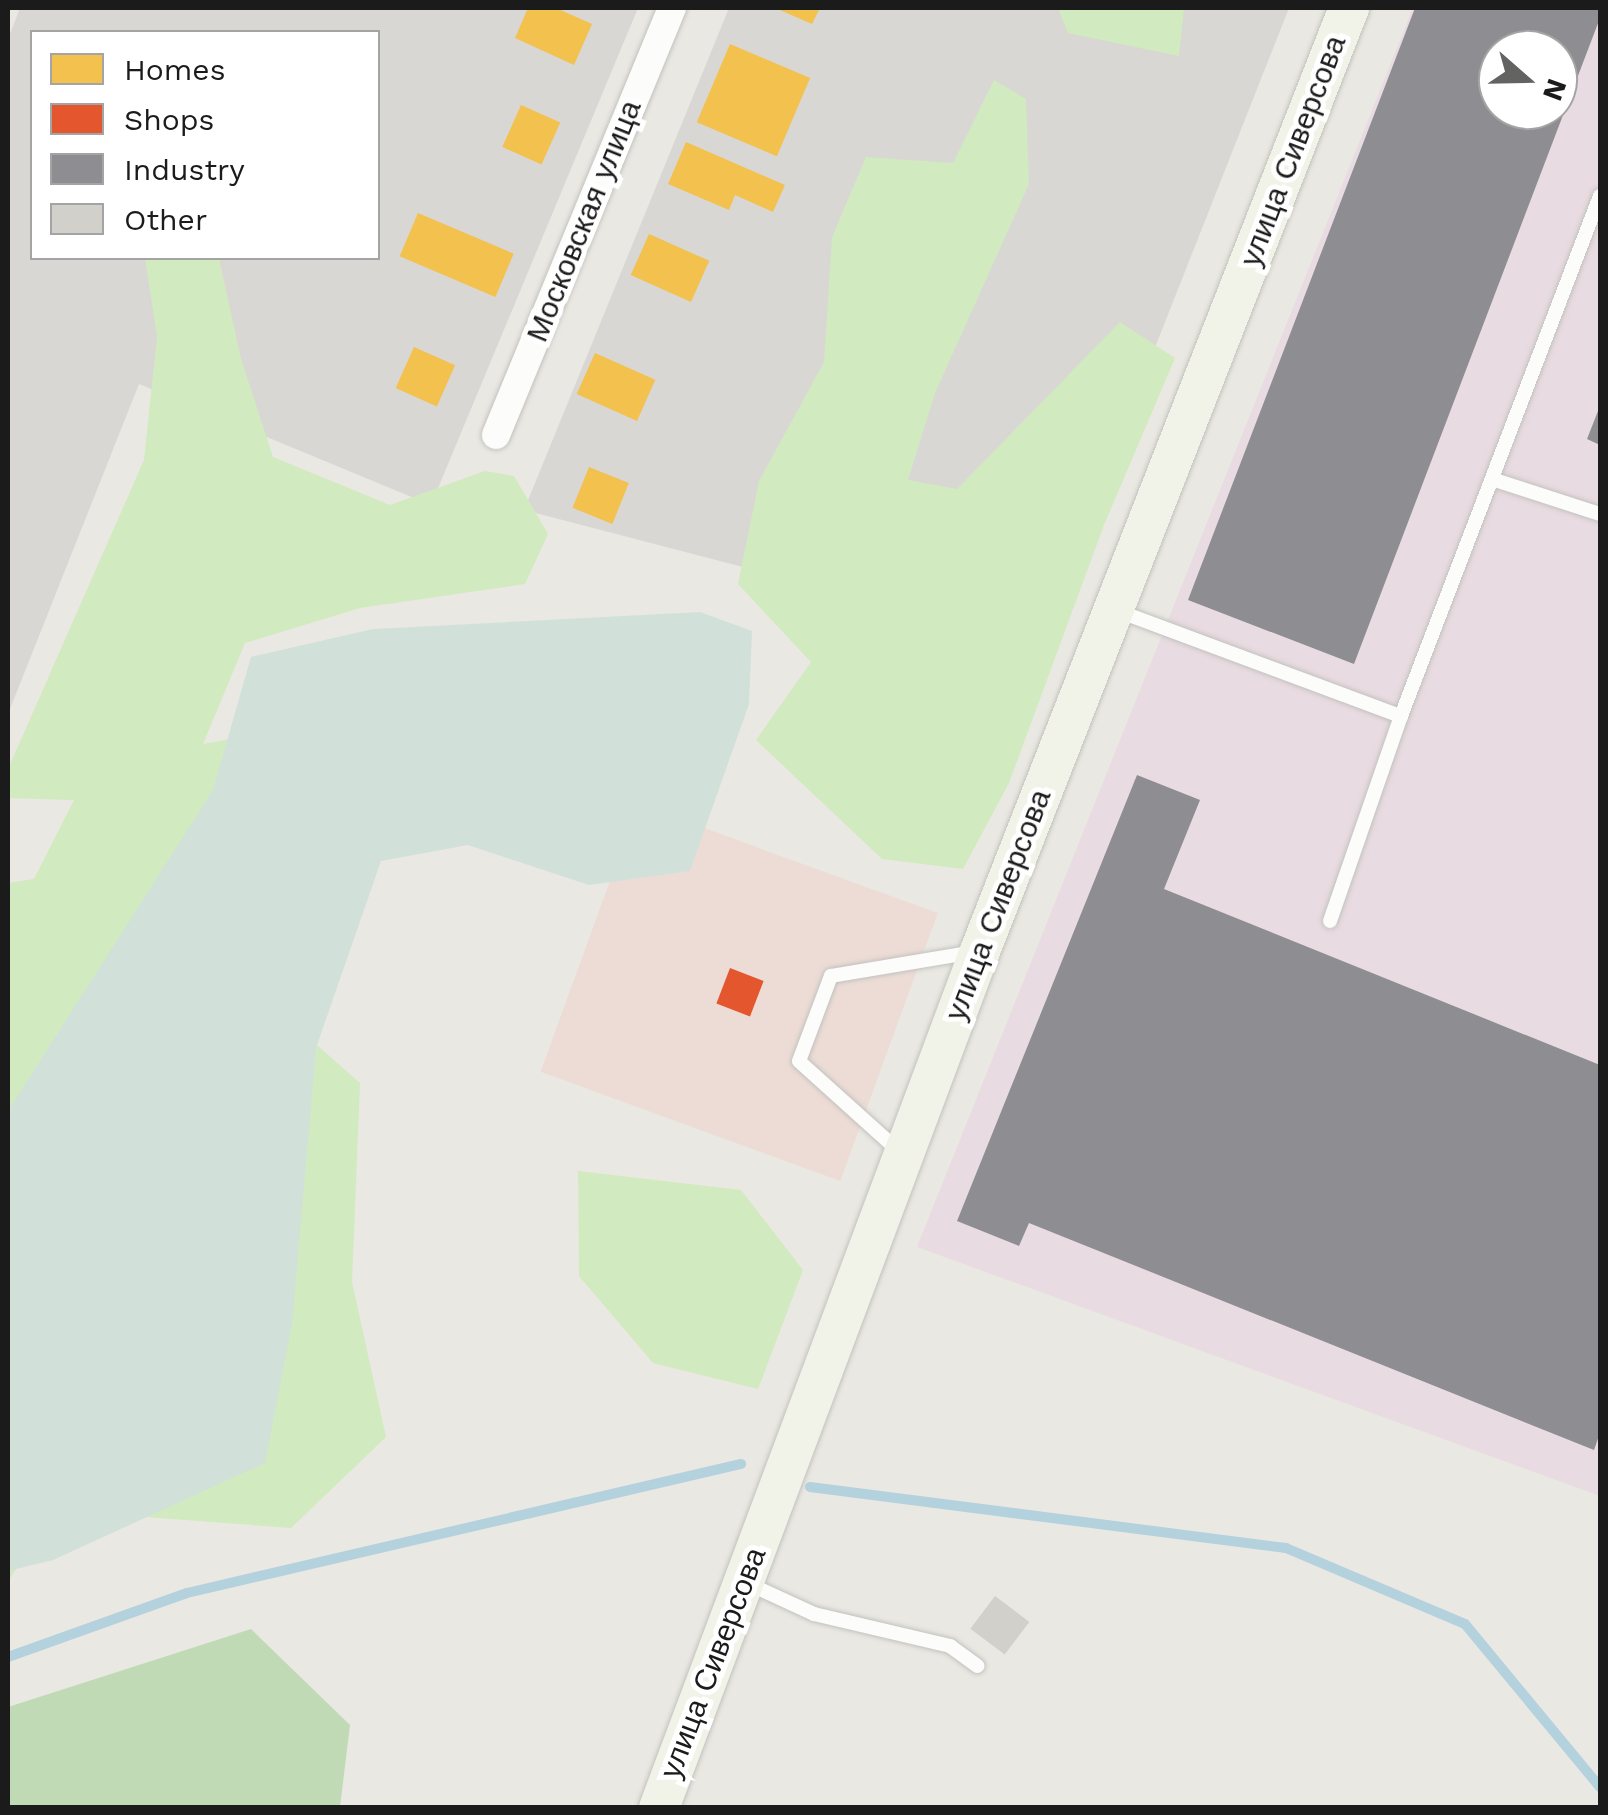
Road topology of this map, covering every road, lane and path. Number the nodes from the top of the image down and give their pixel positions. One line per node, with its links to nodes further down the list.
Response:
1 (672, 8): 4 (street, Московская улица)
2 (1349, 8): 7 (street, улица Сиверсова)
3 (1600, 196): 5 (lane)
4 (496, 435)
5 (1492, 479): 6 (lane); 8 (lane)
6 (1600, 514)
7 (1112, 609): 8 (lane); 10 (street, улица Сиверсова)
8 (1401, 716): 9 (lane)
9 (1330, 921)
10 (980, 952): 11 (street, улица Сиверсова); 11 (lane)
11 (903, 1155): 12 (street, улица Сиверсова)
12 (744, 1581): 13 (lane); 14 (street, улица Сиверсова)
13 (978, 1666)
14 (659, 1808)

